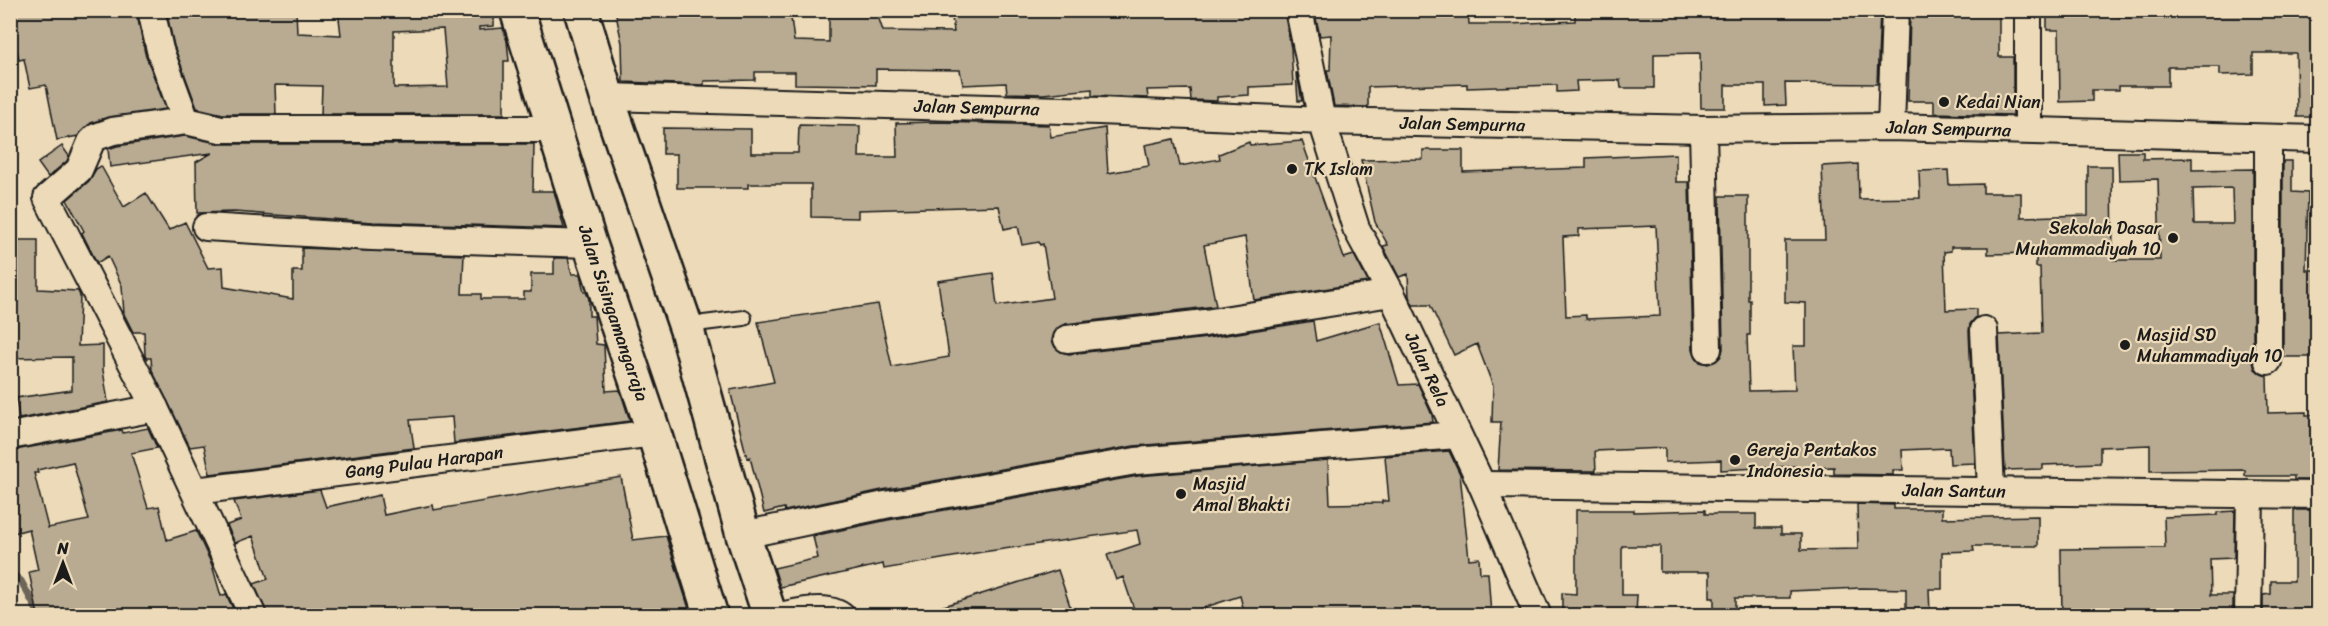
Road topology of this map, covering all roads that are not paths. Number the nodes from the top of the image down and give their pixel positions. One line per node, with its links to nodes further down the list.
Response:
1 (151, 10): 8 (street)
2 (517, 10): 11 (main road, Jalan Sisingamangaraja)
3 (581, 10): 7 (main road)
4 (1299, 10): 9 (street, Jalan Rela)
5 (1894, 10): 10 (street)
6 (2028, 10): 13 (street)
7 (607, 97): 9 (street, Jalan Sempurna); 20 (main road)
8 (186, 121): 11 (street); 25 (street)
9 (1322, 121): 12 (street, Jalan Sempurna); 18 (street, Jalan Rela)
10 (1891, 127): 12 (street, Jalan Sempurna); 13 (street, Jalan Sempurna)
11 (555, 129): 17 (main road, Jalan Sisingamangaraja)
12 (1703, 129): 23 (street)
13 (2028, 129): 14 (street, Jalan Sempurna)
14 (2268, 138): 15 (street, Jalan Sempurna); 24 (street)
15 (2318, 139)
16 (206, 227): 17 (street)
17 (590, 244): 26 (main road, Jalan Sisingamangaraja)
18 (1391, 293): 22 (street); 27 (street, Jalan Rela)
19 (744, 318): 20 (lane)
20 (687, 330): 34 (main road)
21 (1984, 330): 31 (street)
22 (1067, 339)
23 (1708, 349)
24 (2268, 361)
25 (155, 408): 28 (street); 30 (street)
26 (654, 433): 30 (street, Gang Pulau Harapan); 37 (main road, Jalan Sisingamangaraja)
27 (1457, 435): 29 (street, Jalan Rela); 34 (street)
28 (10, 436)
29 (1482, 485): 31 (street, Jalan Santun); 39 (street, Jalan Rela)
30 (195, 491): 36 (street)
31 (1991, 491): 32 (street, Jalan Santun)
32 (2250, 494): 33 (street, Jalan Santun); 40 (street)
33 (2318, 495)
34 (743, 535): 35 (main road)
35 (769, 614): 38 (lane)
36 (253, 615)
37 (711, 615)
38 (850, 615)
39 (1538, 615)
40 (2248, 615)

